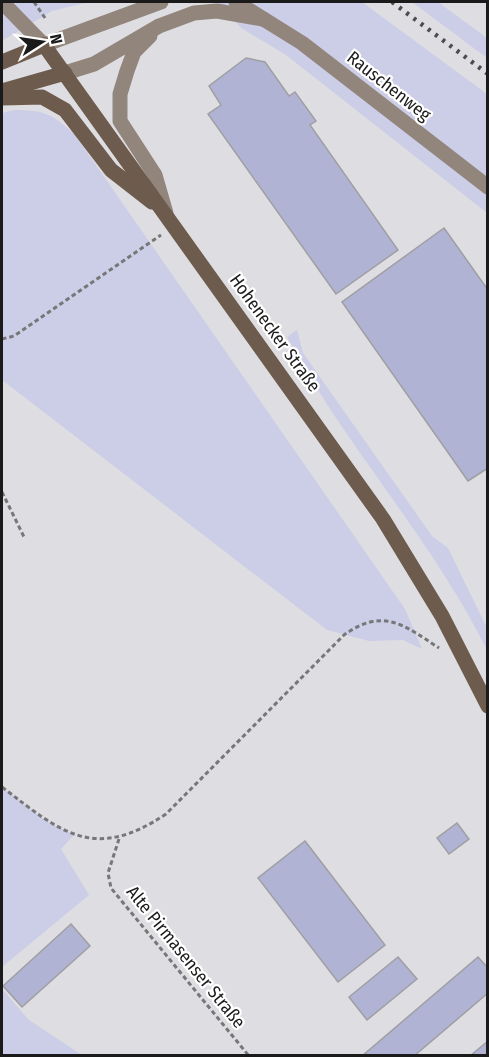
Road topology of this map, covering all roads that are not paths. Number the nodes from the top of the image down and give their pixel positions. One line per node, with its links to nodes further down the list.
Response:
1 (2, 2): 6 (street, Hohenecker Straße)
2 (161, 2): 6 (street)
3 (236, 2): 4 (street, Rauschenweg)
4 (263, 19): 5 (street, Rauschenweg); 11 (street, Rauschenweg)
5 (159, 26): 8 (street, Rauschenweg); 12 (street)
6 (44, 45): 7 (main road); 8 (main road, Hohenecker Straße)
7 (2, 62)
8 (65, 73): 9 (main road); 12 (main road, Hohenecker Straße)
9 (2, 91)
10 (2, 98): 12 (main road)
11 (488, 187)
12 (170, 220): 13 (main road, Hohenecker Straße)
13 (488, 706)

